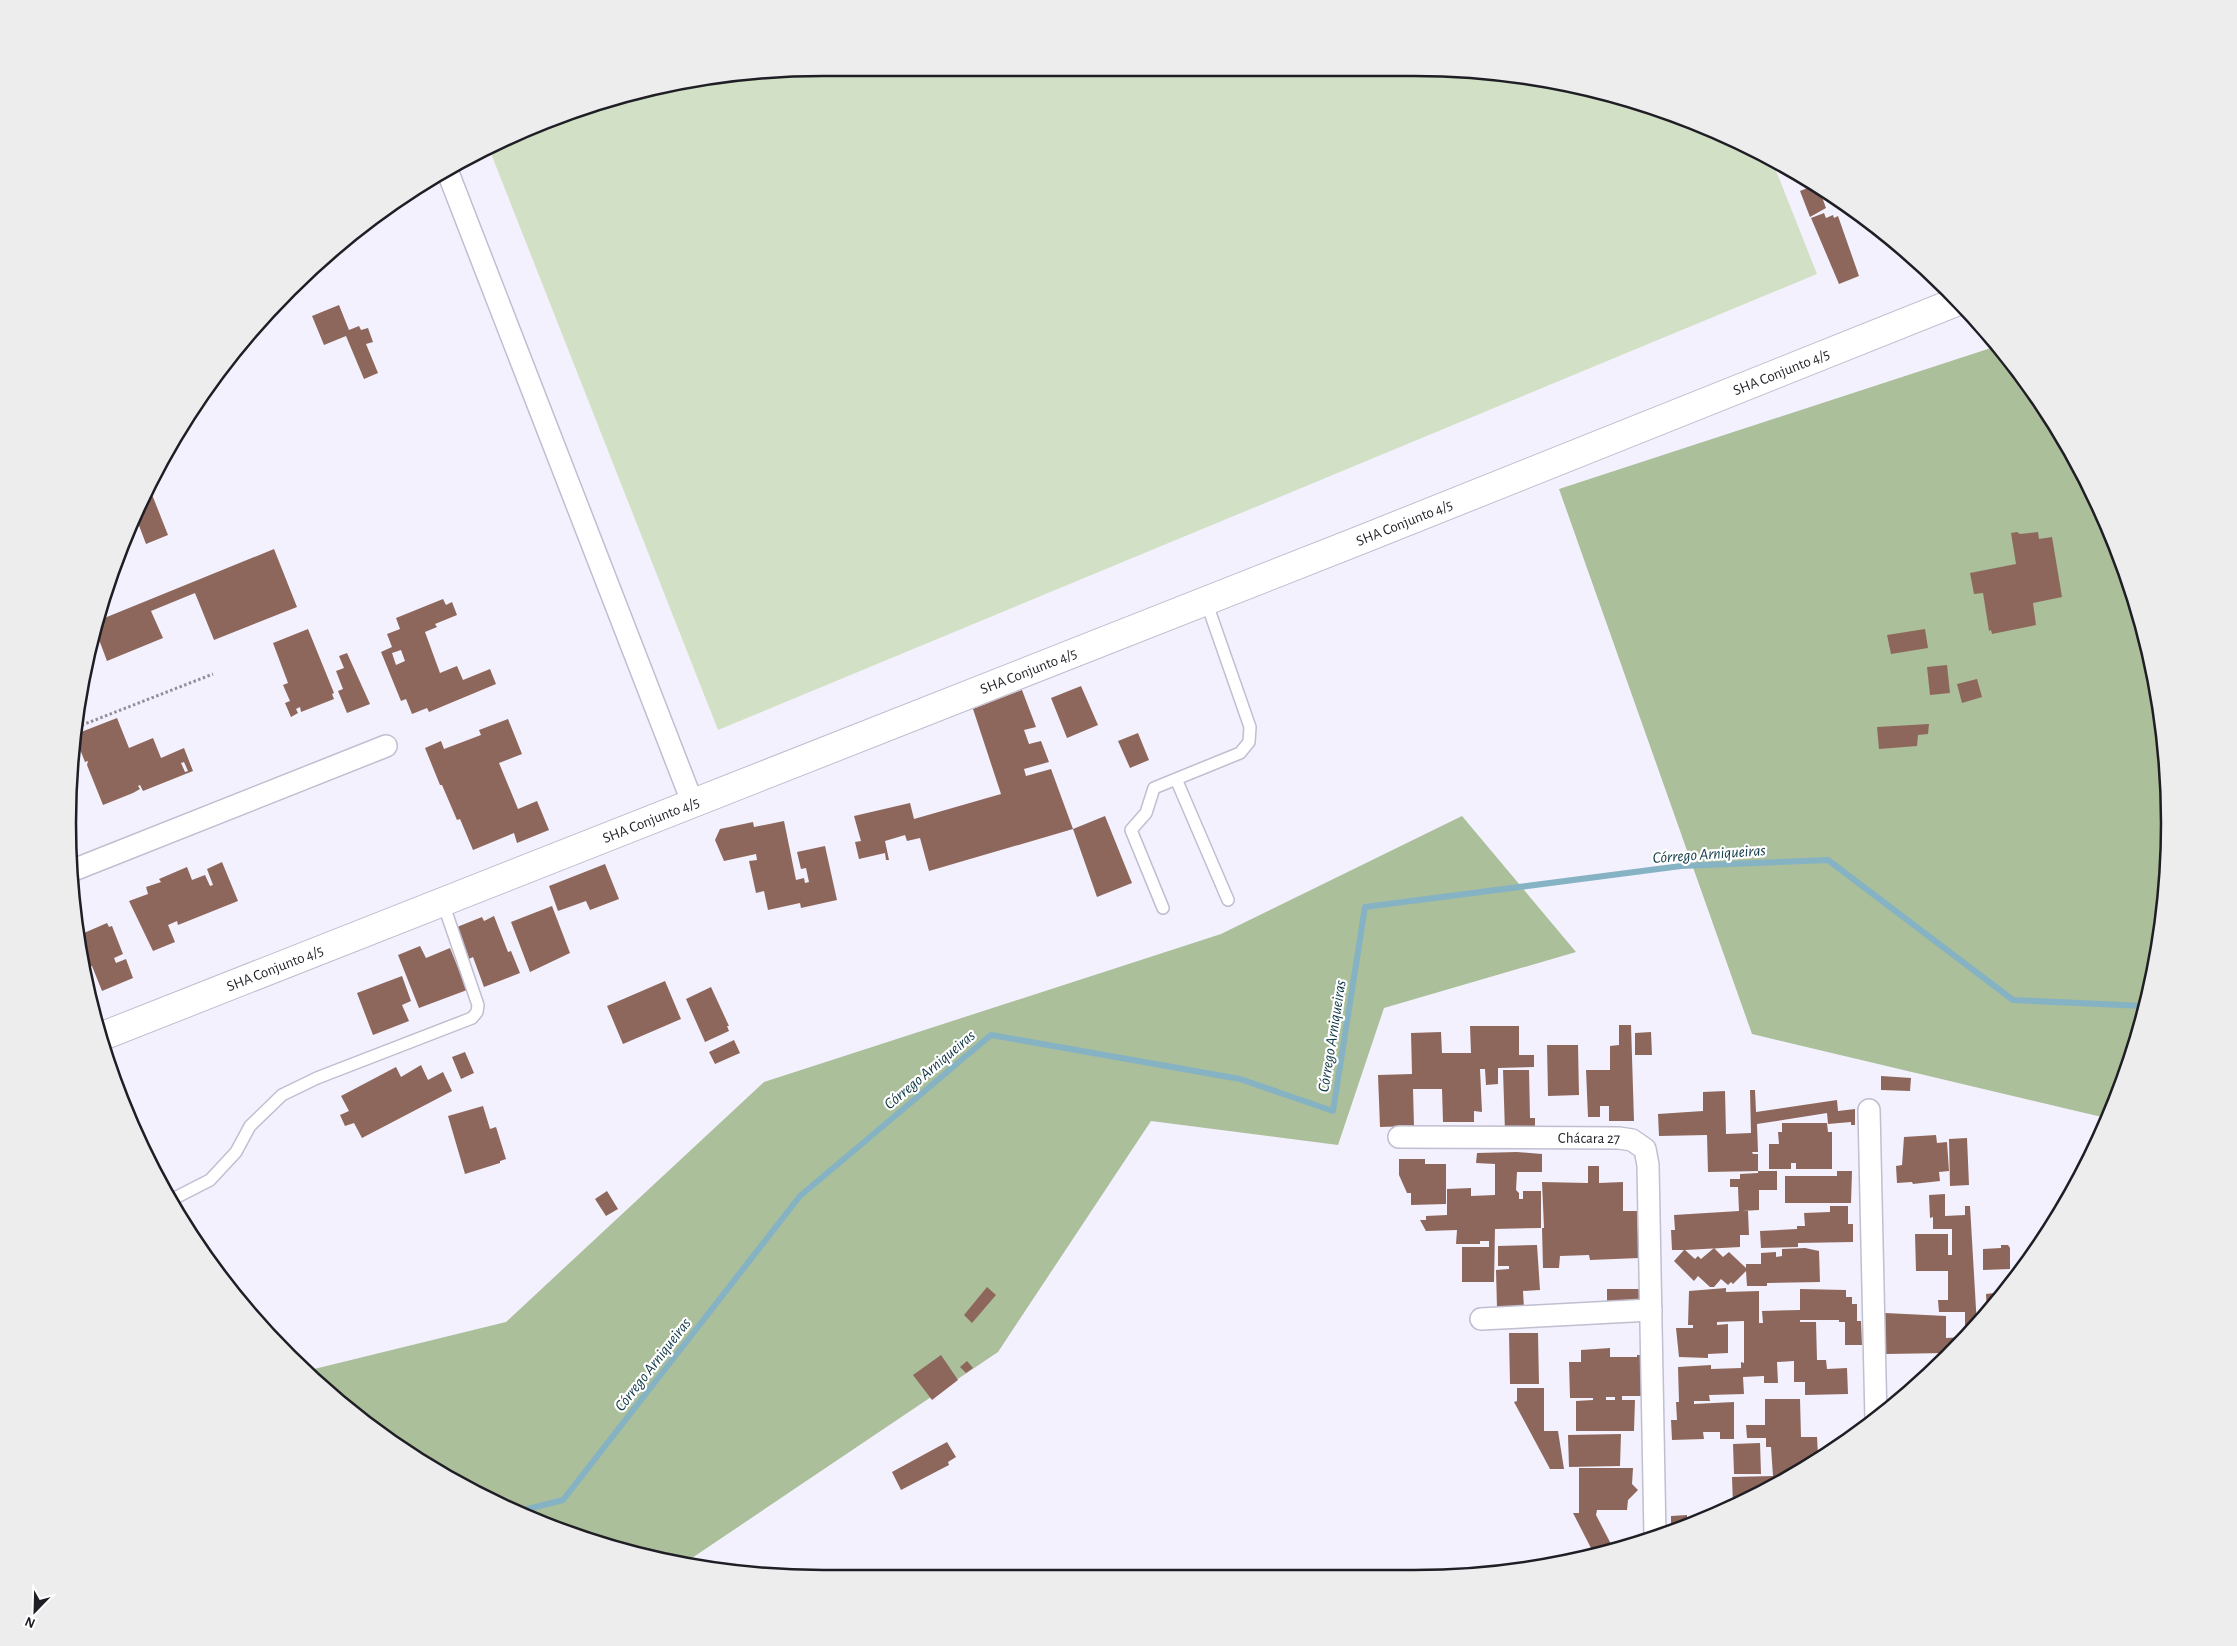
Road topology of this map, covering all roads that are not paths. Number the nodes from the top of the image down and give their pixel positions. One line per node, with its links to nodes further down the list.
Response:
1 (449, 176): 6 (street)
2 (1950, 304): 3 (street, SHA Conjunto 4/5)
3 (1206, 601): 5 (lane); 6 (street, SHA Conjunto 4/5)
4 (386, 746): 7 (street)
5 (1176, 779): 8 (lane); 10 (lane)
6 (693, 804): 9 (street, SHA Conjunto 4/5)
7 (78, 868)
8 (1228, 900)
9 (443, 903): 11 (street, SHA Conjunto 4/5); 14 (lane)
10 (1163, 908)
11 (108, 1035)
12 (1869, 1110): 17 (street)
13 (1399, 1137): 15 (street, Chácara 27)
14 (177, 1197)
15 (1651, 1310): 16 (street); 18 (street, Chácara 27)
16 (1481, 1319)
17 (1876, 1409)
18 (1655, 1530)

